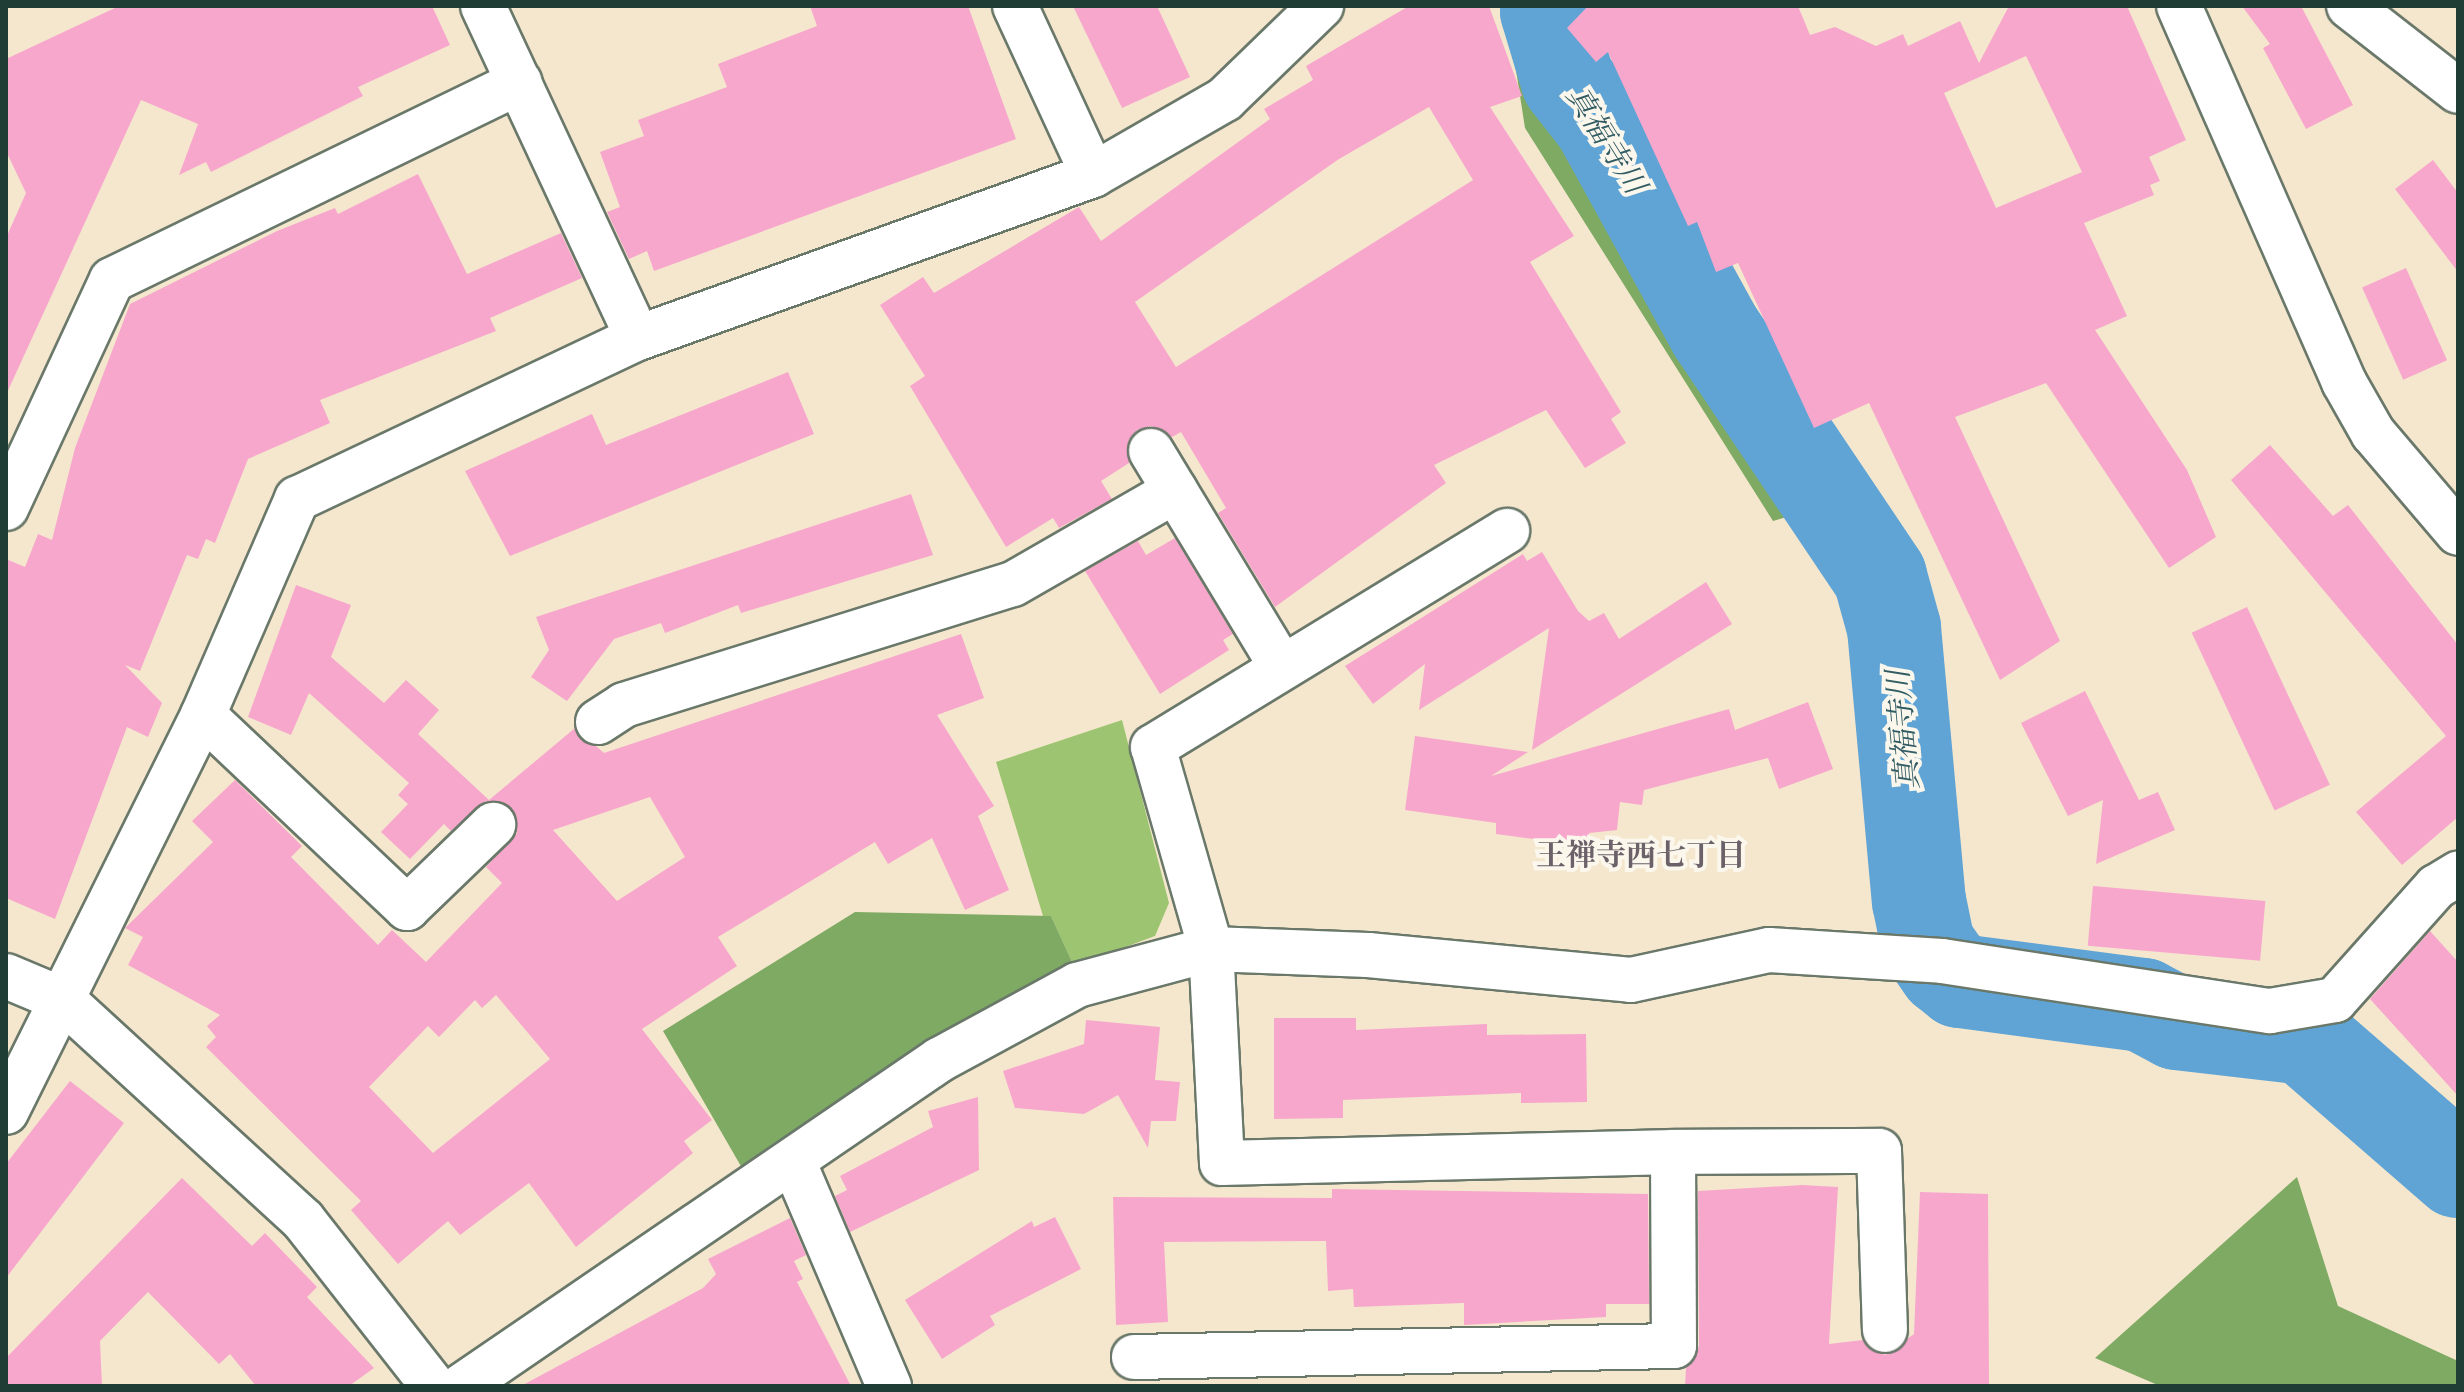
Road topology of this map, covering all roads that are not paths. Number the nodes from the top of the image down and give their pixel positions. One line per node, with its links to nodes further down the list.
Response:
1 (483, 6): 6 (street)
2 (1015, 6): 8 (street)
3 (1321, 6): 8 (street)
4 (2179, 6): 14 (street)
5 (2349, 6): 7 (street)
6 (519, 82): 9 (street); 12 (street)
7 (2458, 91)
8 (1093, 175): 9 (street)
9 (638, 338): 16 (street)
10 (1151, 451): 11 (street)
11 (1175, 491): 15 (street); 17 (street)
12 (6, 508)
13 (1507, 531): 15 (street)
14 (2458, 533)
15 (1280, 664): 20 (street)
16 (203, 715): 18 (street); 22 (street)
17 (598, 722)
18 (493, 825)
19 (2458, 874): 20 (street)
20 (1211, 949): 24 (street); 25 (street)
21 (6, 976): 22 (street)
22 (63, 1000): 23 (street); 28 (street)
23 (6, 1112)
24 (1673, 1152): 26 (street); 27 (street)
25 (793, 1161): 29 (street); 30 (street)
26 (1885, 1330)
27 (1134, 1357)
28 (433, 1386)
29 (462, 1386)
30 (889, 1386)

